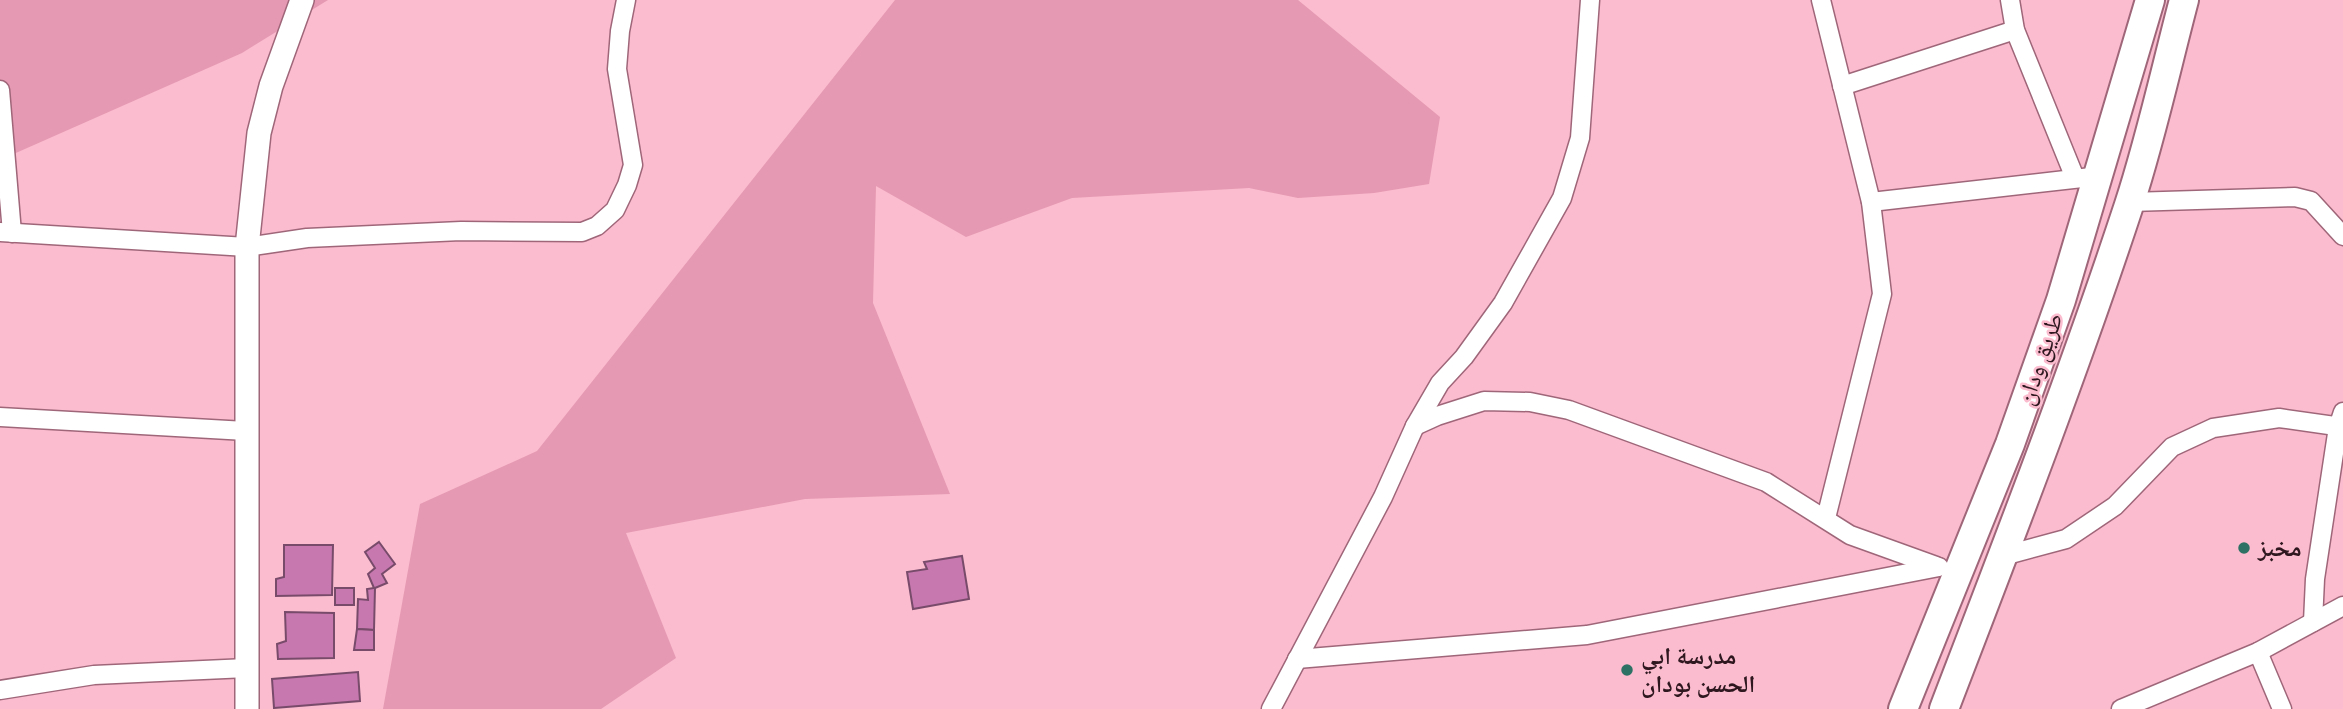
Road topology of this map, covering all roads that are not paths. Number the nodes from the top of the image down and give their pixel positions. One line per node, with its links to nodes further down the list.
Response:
1 (302, 0): 16 (street)
2 (626, 0): 16 (street)
3 (1590, 0): 19 (street)
4 (1821, 0): 9 (street)
5 (2010, 0): 8 (street)
6 (2150, 0): 11 (main road, طريق ودان)
7 (2184, 0): 13 (main road, طريق ودان)
8 (2015, 30): 9 (street); 11 (street)
9 (1842, 86): 12 (street)
10 (0, 90): 14 (street)
11 (2087, 177): 12 (street); 23 (main road, طريق ودان)
12 (1871, 202): 21 (street)
13 (2130, 202): 15 (street); 22 (main road, طريق ودان)
14 (6, 233): 16 (street)
15 (2343, 236)
16 (247, 247): 20 (street)
17 (0, 417): 20 (street)
18 (2341, 422): 22 (street); 25 (street)
19 (1415, 426): 21 (street); 27 (street)
20 (246, 431): 28 (street)
21 (1826, 518): 23 (street)
22 (2003, 556): 33 (main road, طريق ودان)
23 (1950, 570): 27 (street); 32 (main road, طريق ودان)
24 (2343, 607): 25 (street)
25 (2313, 622): 26 (street)
26 (2258, 652): 34 (street); 35 (street)
27 (1297, 659): 31 (street)
28 (247, 668): 29 (street); 30 (street)
29 (0, 690)
30 (247, 709)
31 (1270, 709)
32 (1903, 709)
33 (1944, 709)
34 (2121, 709)
35 (2282, 709)

